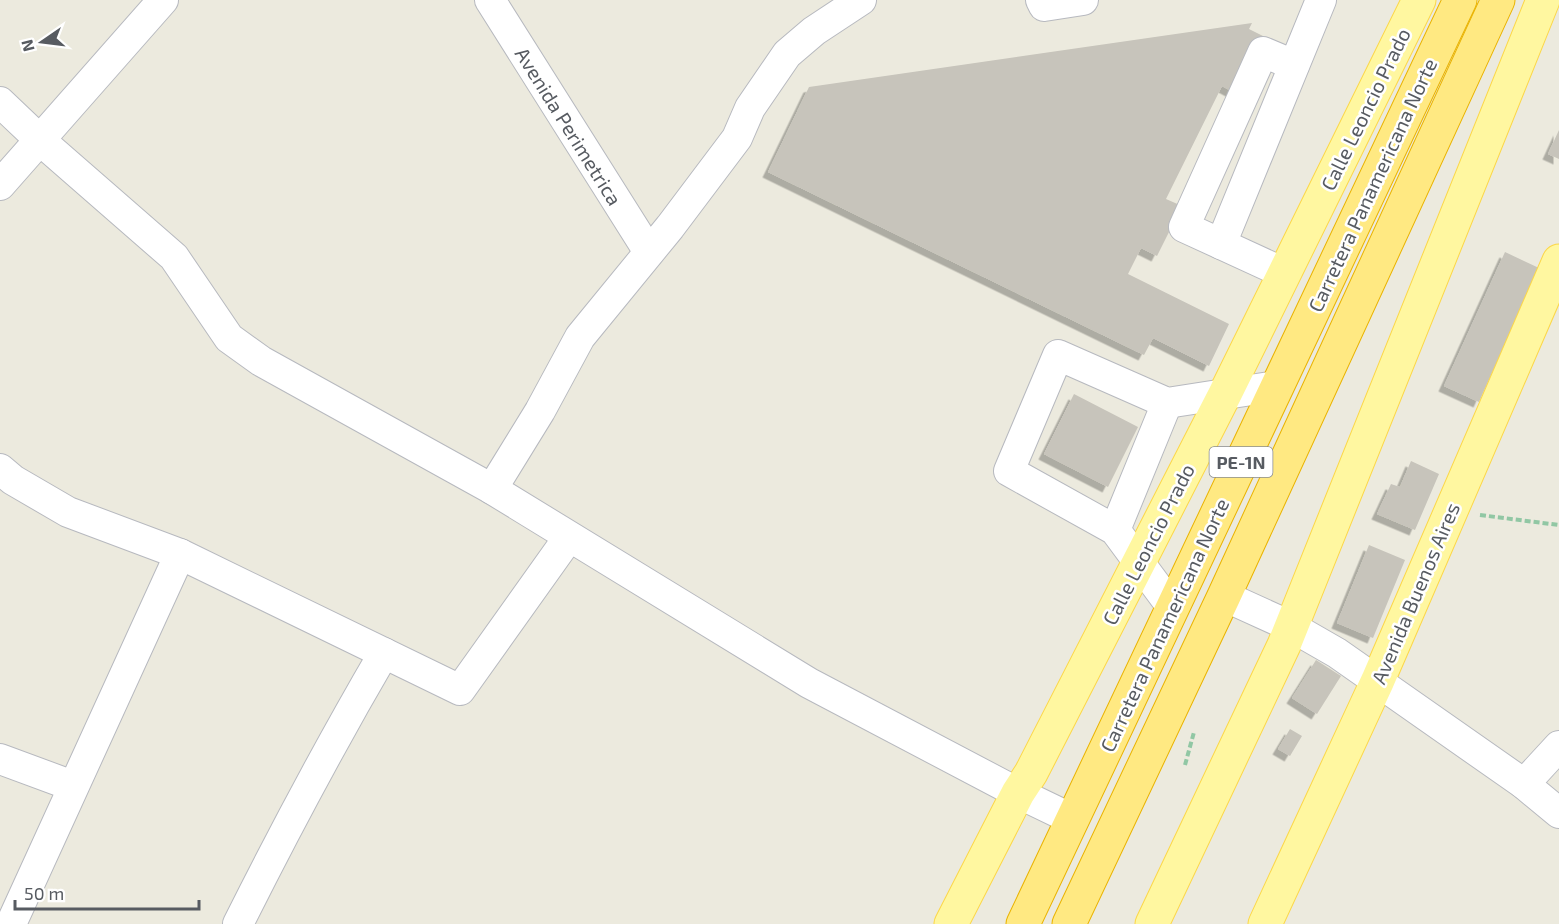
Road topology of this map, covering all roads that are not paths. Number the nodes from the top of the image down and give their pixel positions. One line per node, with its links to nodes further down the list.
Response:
1 (163, 0): 13 (street)
2 (490, 0): 16 (street, Avenida Perimetrica)
3 (861, 0): 16 (street)
4 (1041, 0): 5 (street)
5 (1083, 0)
6 (1321, 0): 11 (street)
7 (1419, 0): 18 (main road, Calle Leoncio Prado)
8 (1498, 0): 28 (highway, Carretera Panamericana Norte / PE-1N)
9 (1543, 0): 30 (main road)
10 (1452, 2): 19 (highway, Carretera Panamericana Norte / PE-1N)
11 (1294, 65): 15 (street); 15 (street)
12 (0, 102): 13 (street)
13 (41, 141): 14 (street); 23 (street)
14 (0, 186)
15 (1221, 244): 18 (street)
16 (649, 252): 23 (street)
17 (1559, 261): 32 (main road, Avenida Buenos Aires)
18 (1284, 273): 20 (main road, Calle Leoncio Prado)
19 (1277, 386): 20 (street); 29 (highway, Carretera Panamericana Norte / PE-1N)
20 (1225, 394): 21 (street); 27 (main road, Calle Leoncio Prado)
21 (1167, 403): 24 (street); 24 (street)
22 (0, 469): 26 (street)
23 (492, 489): 25 (street)
24 (1115, 530): 27 (street)
25 (569, 537): 31 (street); 37 (street)
26 (180, 554): 31 (street); 36 (street)
27 (1140, 562): 29 (street); 37 (main road, Calle Leoncio Prado)
28 (1224, 596): 30 (street); 44 (highway, Carretera Panamericana Norte / PE-1N)
29 (1172, 608): 39 (highway, Carretera Panamericana Norte / PE-1N)
30 (1290, 626): 32 (street); 45 (main road)
31 (384, 653): 41 (street)
32 (1378, 680): 35 (street); 46 (main road, Avenida Buenos Aires)
33 (1559, 746): 35 (street)
34 (0, 759): 36 (street)
35 (1524, 784): 38 (street)
36 (73, 786): 40 (street)
37 (1018, 793): 39 (street); 42 (main road, Calle Leoncio Prado)
38 (1559, 813)
39 (1072, 819): 43 (highway, Carretera Panamericana Norte / PE-1N)
40 (11, 924)
41 (238, 924)
42 (951, 924)
43 (1023, 924)
44 (1069, 924)
45 (1152, 924)
46 (1265, 924)

